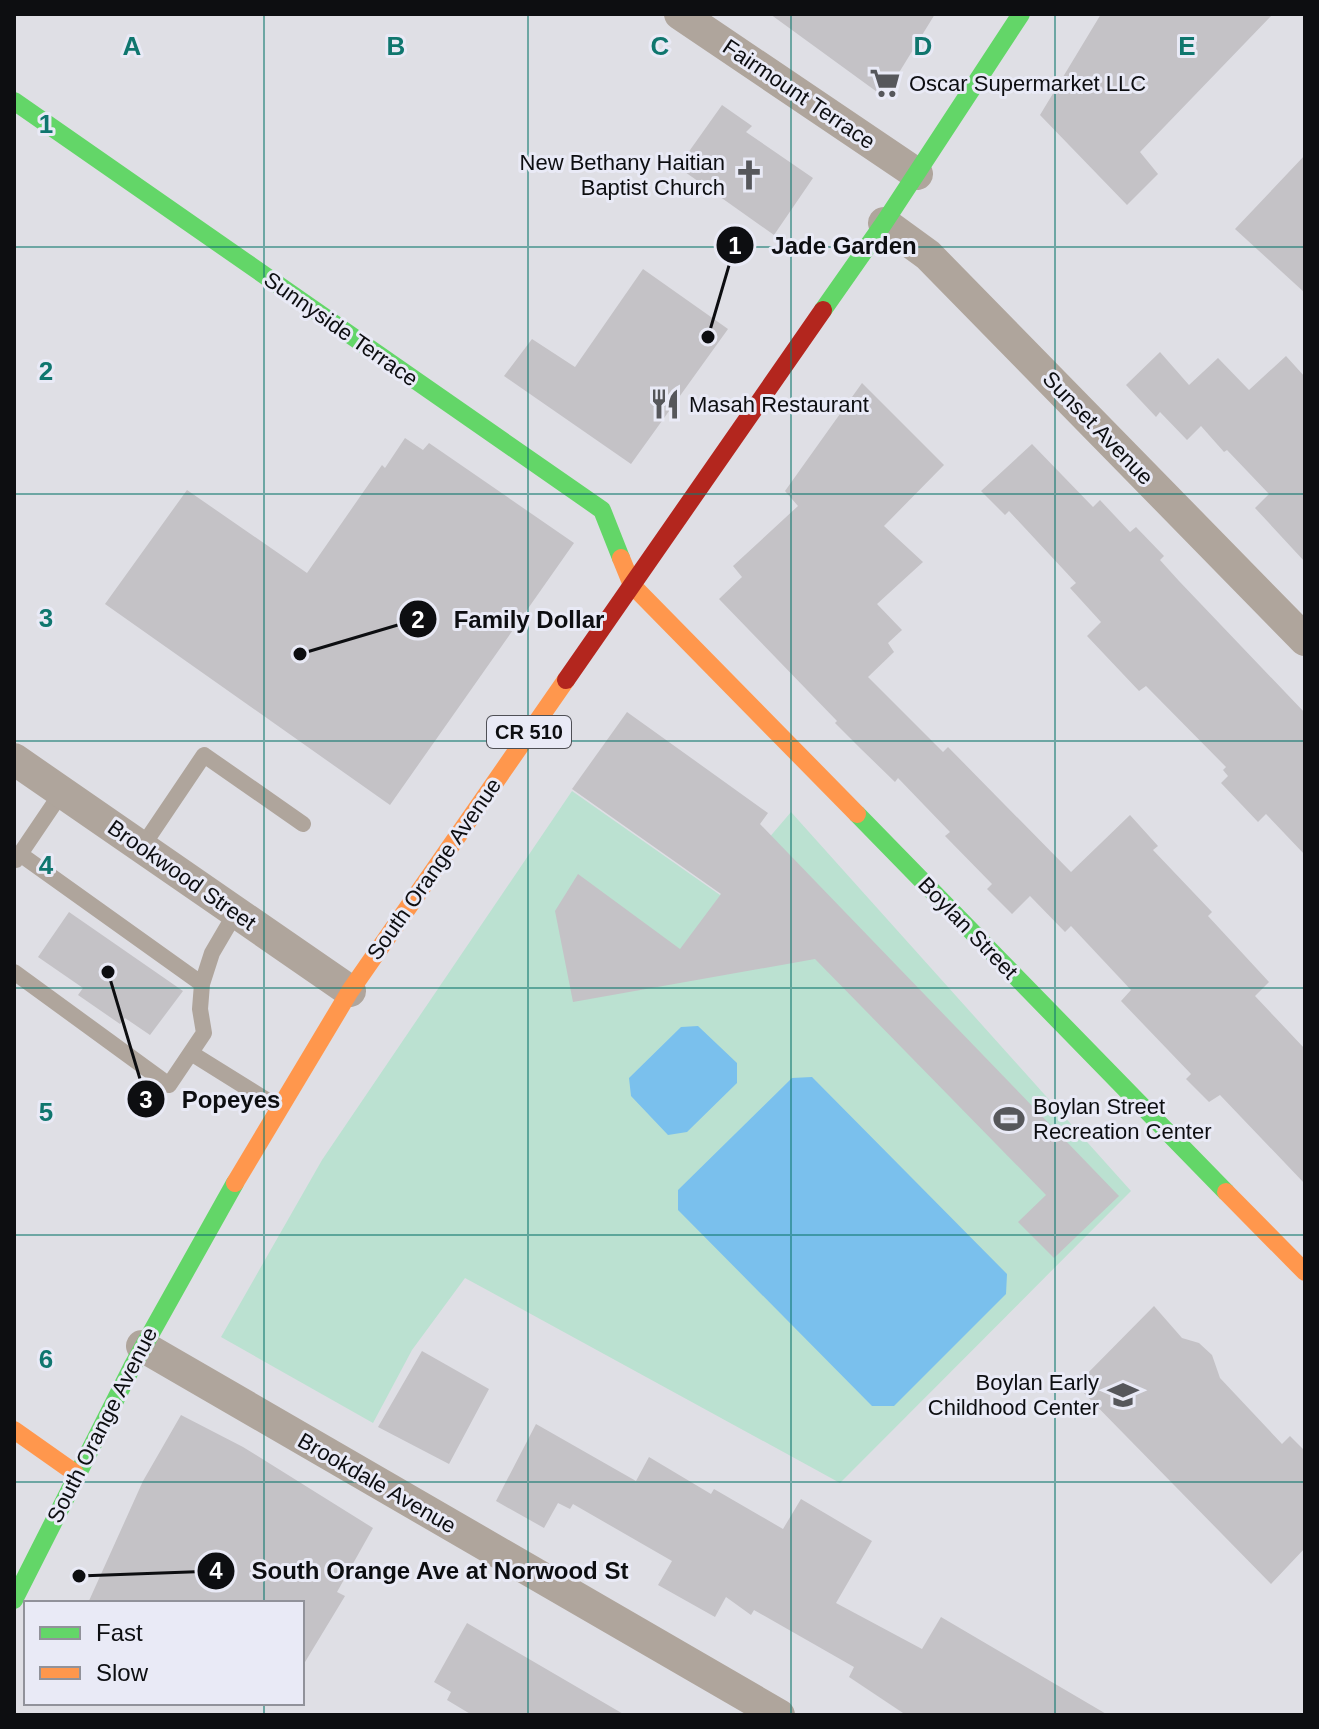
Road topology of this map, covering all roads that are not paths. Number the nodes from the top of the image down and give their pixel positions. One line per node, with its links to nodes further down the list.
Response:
1 (680, 14): 4 (street, Fairmount Terrace)
2 (1021, 14): 4 (main road, South Orange Avenue / CR 510)
3 (14, 101): 6 (main road, Sunnyside Terrace)
4 (917, 174): 5 (main road, South Orange Avenue / CR 510)
5 (884, 223): 6 (main road, South Orange Avenue / CR 510); 7 (street, Sunset Avenue)
6 (632, 585): 16 (main road, South Orange Avenue / CR 510); 19 (main road, Boylan Street)
7 (1305, 640)
8 (14, 759): 9 (street, Brookwood Street)
9 (62, 792): 11 (street, Brookwood Street); 12 (lane)
10 (303, 824): 11 (lane)
11 (142, 847): 13 (street, Brookwood Street)
12 (17, 858): 15 (lane)
13 (236, 912): 15 (lane); 16 (street, Brookwood Street)
14 (14, 972): 17 (lane)
15 (202, 984): 17 (lane)
16 (350, 991): 18 (main road, South Orange Avenue / CR 510)
17 (191, 1053): 18 (lane)
18 (278, 1107): 20 (main road, South Orange Avenue / CR 510)
19 (1305, 1272)
20 (142, 1346): 22 (main road, South Orange Avenue / CR 510); 24 (street, Brookdale Avenue)
21 (14, 1430): 22 (main road)
22 (75, 1473): 23 (main road, South Orange Avenue / CR 510)
23 (14, 1600)
24 (779, 1715)

